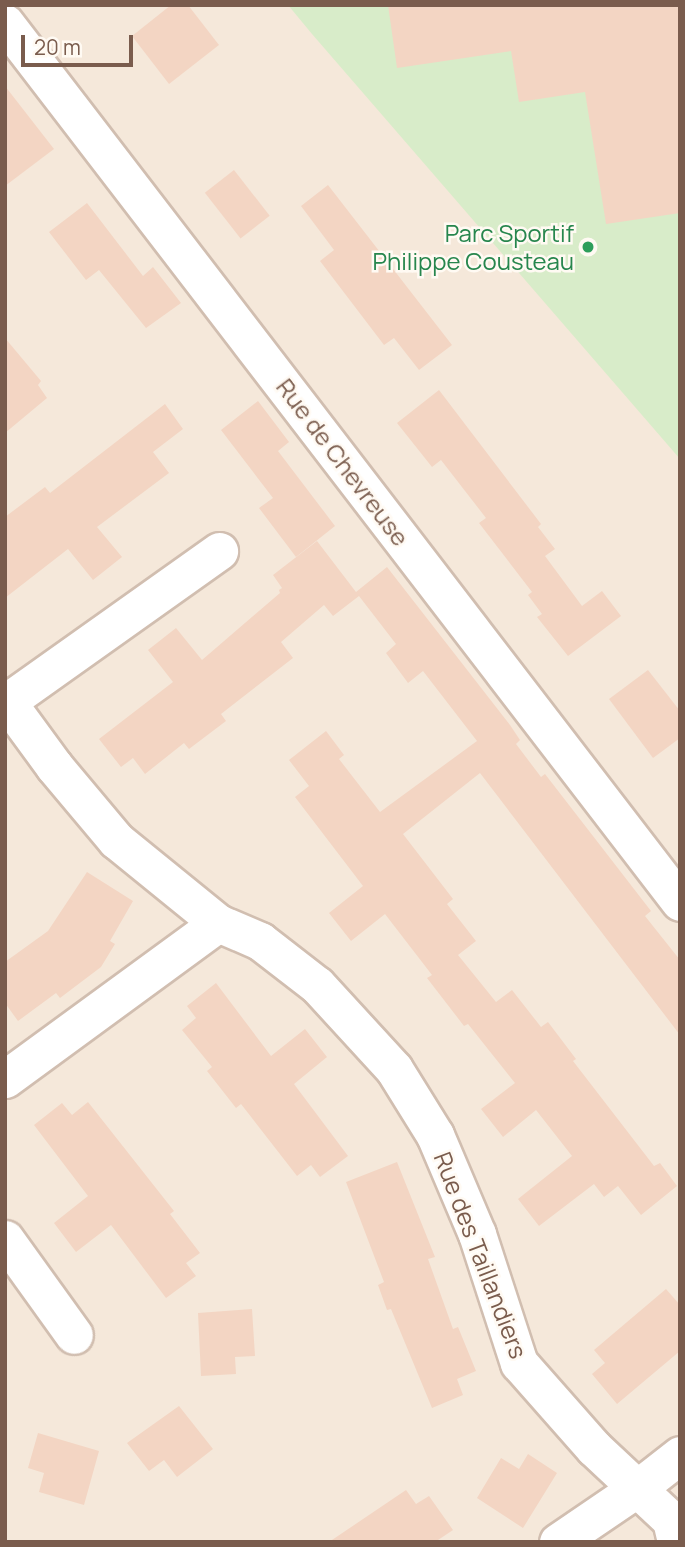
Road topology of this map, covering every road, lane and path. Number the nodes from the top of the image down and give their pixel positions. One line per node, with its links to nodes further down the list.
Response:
1 (5, 23): 4 (street, Rue de Chevreuse)
2 (219, 551): 3 (street)
3 (7, 700): 5 (street, Rue des Taillandiers)
4 (680, 902)
5 (218, 923): 6 (street); 10 (street, Rue des Taillandiers)
6 (5, 1079)
7 (5, 1239): 8 (street)
8 (74, 1335)
9 (680, 1455): 10 (street)
10 (639, 1488): 11 (street); 12 (street, Rue des Taillandiers)
11 (558, 1542)
12 (676, 1542)

